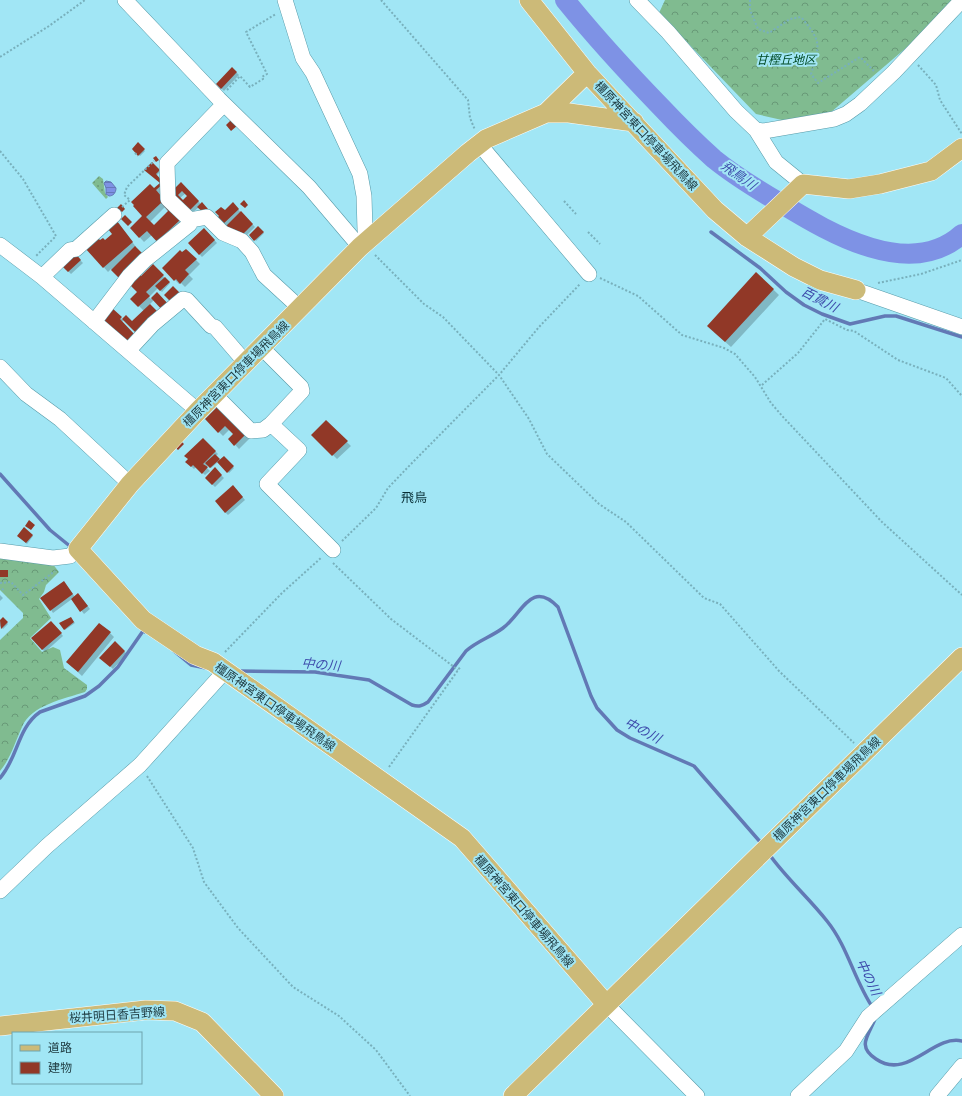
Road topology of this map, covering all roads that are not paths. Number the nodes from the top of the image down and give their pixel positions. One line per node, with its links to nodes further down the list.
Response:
1 (125, 0): 7 (street)
2 (529, 0): 6 (main road)
3 (637, 0): 10 (street)
4 (962, 0): 10 (street)
5 (286, 4): 17 (street)
6 (587, 73): 8 (main road, 橿原神宮東口停車場飛鳥線); 9 (main road, 橿原神宮東口停車場飛鳥線)
7 (221, 102): 15 (street); 17 (street)
8 (546, 114): 9 (main road); 11 (main road, 橿原神宮東口停車場飛鳥線)
9 (634, 122): 16 (main road, 橿原神宮東口停車場飛鳥線)
10 (756, 130): 13 (street)
11 (482, 144): 17 (main road, 橿原神宮東口停車場飛鳥線); 19 (street)
12 (962, 148): 13 (main road)
13 (800, 188): 16 (main road)
14 (114, 215): 20 (street)
15 (190, 220): 22 (street); 23 (street)
16 (747, 237): 21 (main road, 橿原神宮東口停車場飛鳥線)
17 (364, 243): 22 (main road, 橿原神宮東口停車場飛鳥線)
18 (0, 245): 20 (street)
19 (589, 274)
20 (42, 277): 23 (street)
21 (856, 290): 24 (street)
22 (301, 308): 25 (main road, 橿原神宮東口停車場飛鳥線)
23 (94, 322): 26 (street)
24 (962, 327)
25 (262, 348): 27 (main road, 橿原神宮東口停車場飛鳥線); 31 (street)
26 (128, 351): 27 (street); 30 (street)
27 (246, 363): 29 (main road, 橿原神宮東口停車場飛鳥線)
28 (0, 367): 32 (street)
29 (215, 395): 30 (main road, 橿原神宮東口停車場飛鳥線); 31 (street)
30 (198, 412): 32 (main road, 橿原神宮東口停車場飛鳥線)
31 (271, 424): 35 (street)
32 (130, 484): 33 (main road, 橿原神宮東口停車場飛鳥線)
33 (78, 549): 34 (street); 37 (main road, 橿原神宮東口停車場飛鳥線)
34 (0, 551)
35 (329, 552)
36 (962, 657): 40 (main road, 橿原神宮東口停車場飛鳥線)
37 (219, 666): 38 (street); 40 (main road, 橿原神宮東口停車場飛鳥線)
38 (2, 886)
39 (962, 935): 46 (street)
40 (606, 1004): 43 (street); 45 (main road, 橿原神宮東口停車場飛鳥線)
41 (0, 1026): 44 (main road, 桜井明日香吉野線)
42 (962, 1066): 47 (street)
43 (691, 1094)
44 (274, 1096)
45 (513, 1096)
46 (798, 1096)
47 (938, 1096)

